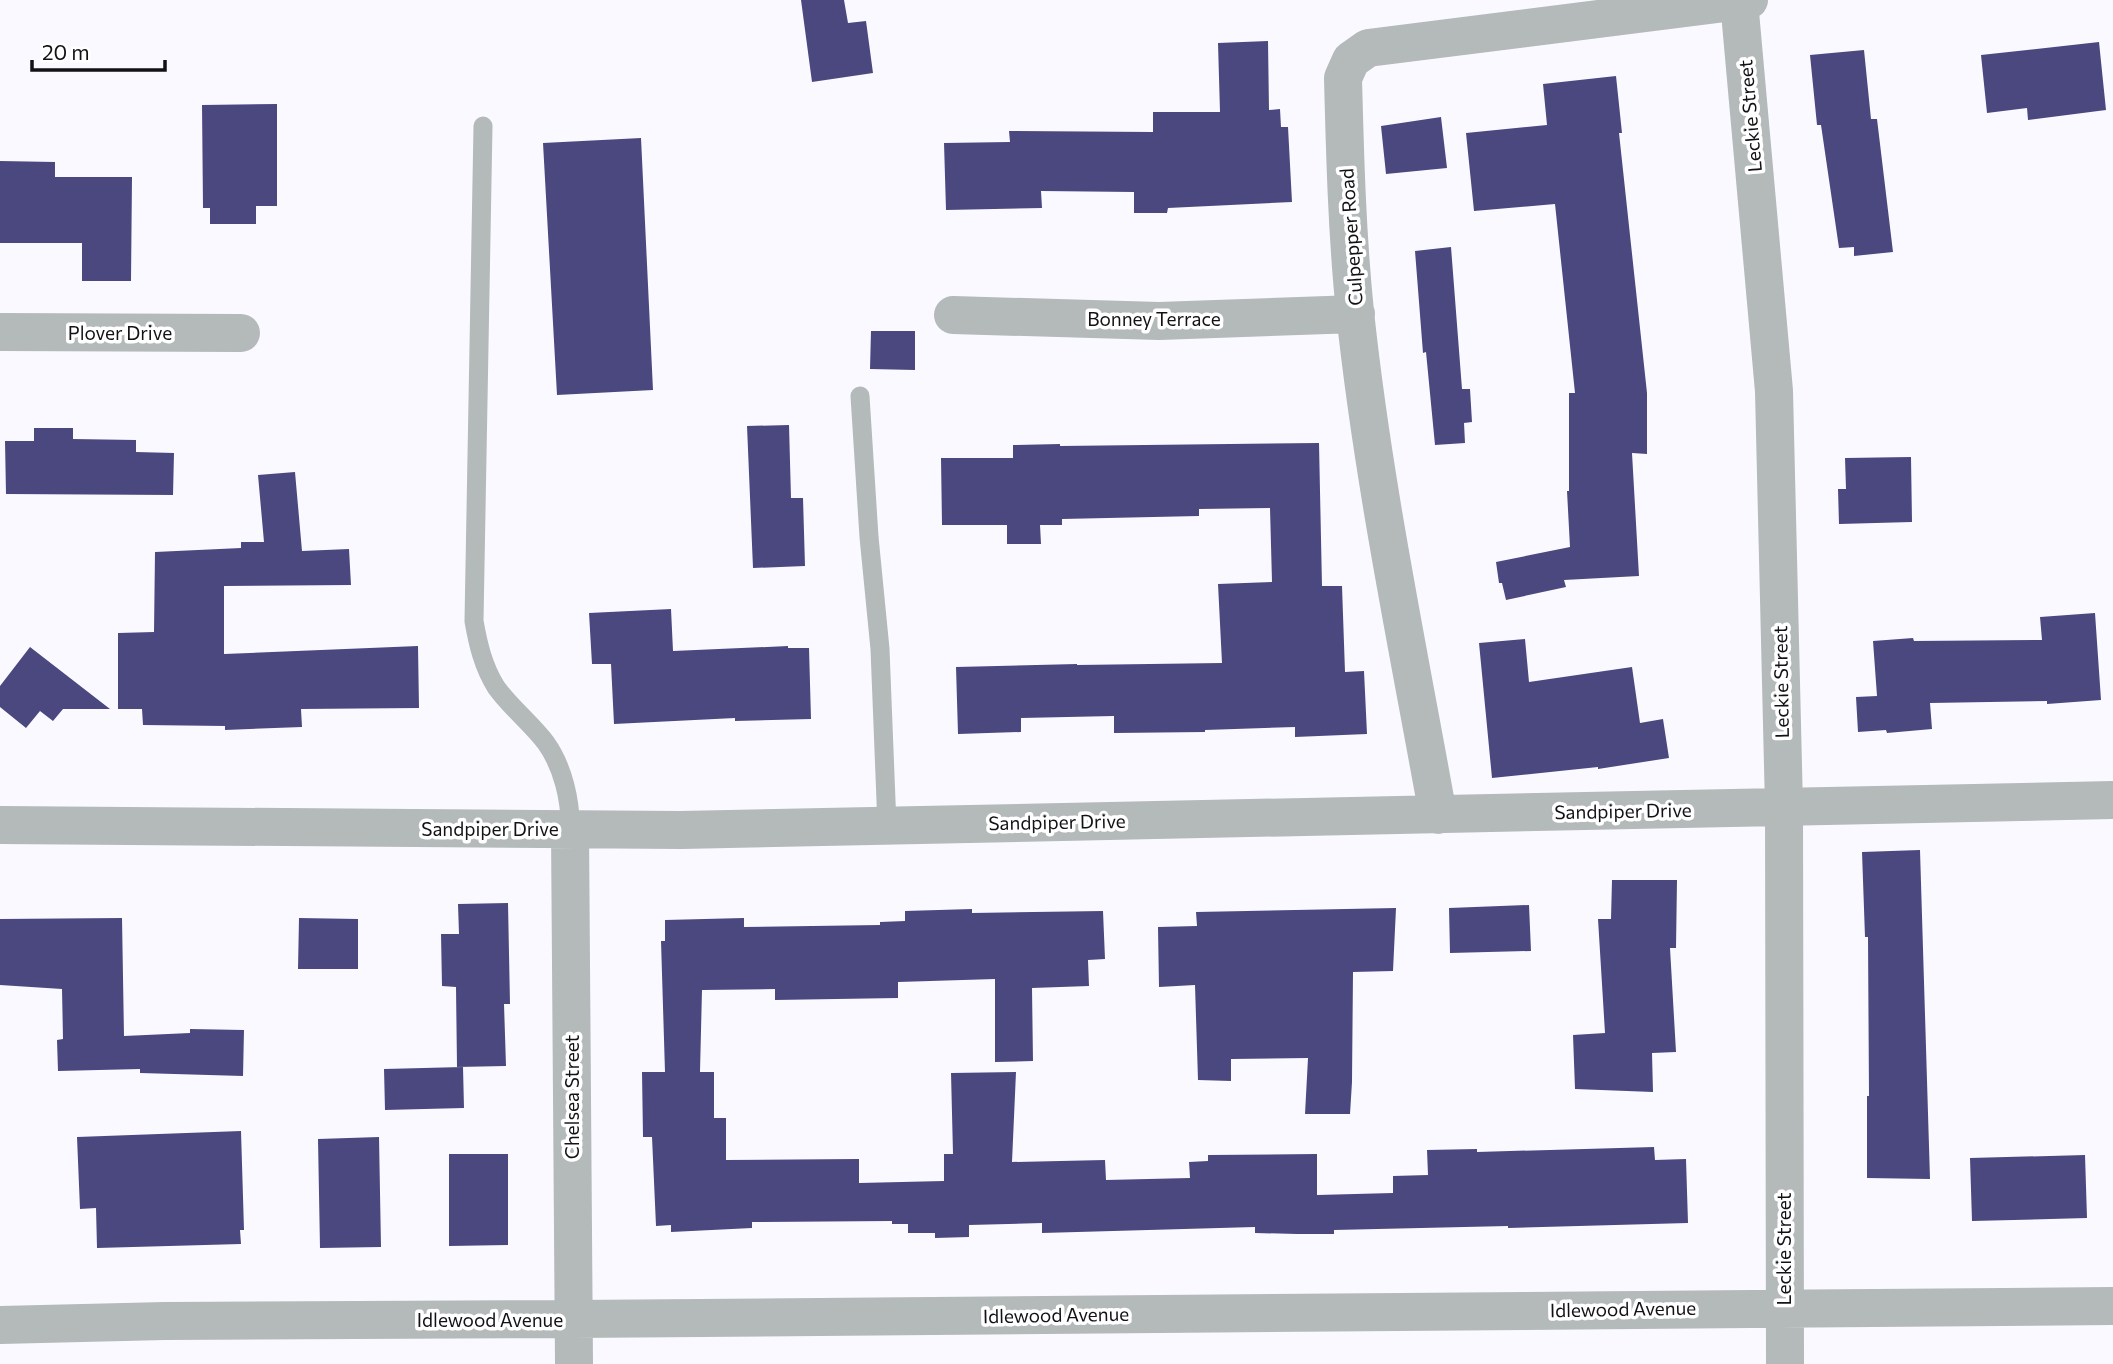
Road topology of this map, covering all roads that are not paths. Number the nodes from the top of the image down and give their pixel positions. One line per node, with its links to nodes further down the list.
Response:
1 (1744, 1): 3 (street, Culpepper Road); 9 (street, Leckie Street)
2 (483, 125): 13 (lane)
3 (1356, 314): 4 (street, Bonney Terrace); 10 (street, Culpepper Road)
4 (953, 315)
5 (0, 332): 6 (street, Plover Drive)
6 (241, 333)
7 (860, 396): 12 (lane)
8 (2113, 800): 9 (street, Sandpiper Drive)
9 (1784, 807): 10 (street, Sandpiper Drive); 15 (street, Leckie Street)
10 (1438, 815): 12 (street, Sandpiper Drive)
11 (0, 825): 13 (street, Sandpiper Drive)
12 (887, 826): 13 (street, Sandpiper Drive)
13 (570, 830): 16 (street, Chelsea Street)
14 (2113, 1306): 15 (street, Idlewood Avenue)
15 (1784, 1308): 16 (street, Idlewood Avenue); 19 (street, Leckie Street)
16 (573, 1319): 17 (street, Idlewood Avenue); 18 (street, Chelsea Street)
17 (0, 1325)
18 (574, 1364)
19 (1785, 1364)

